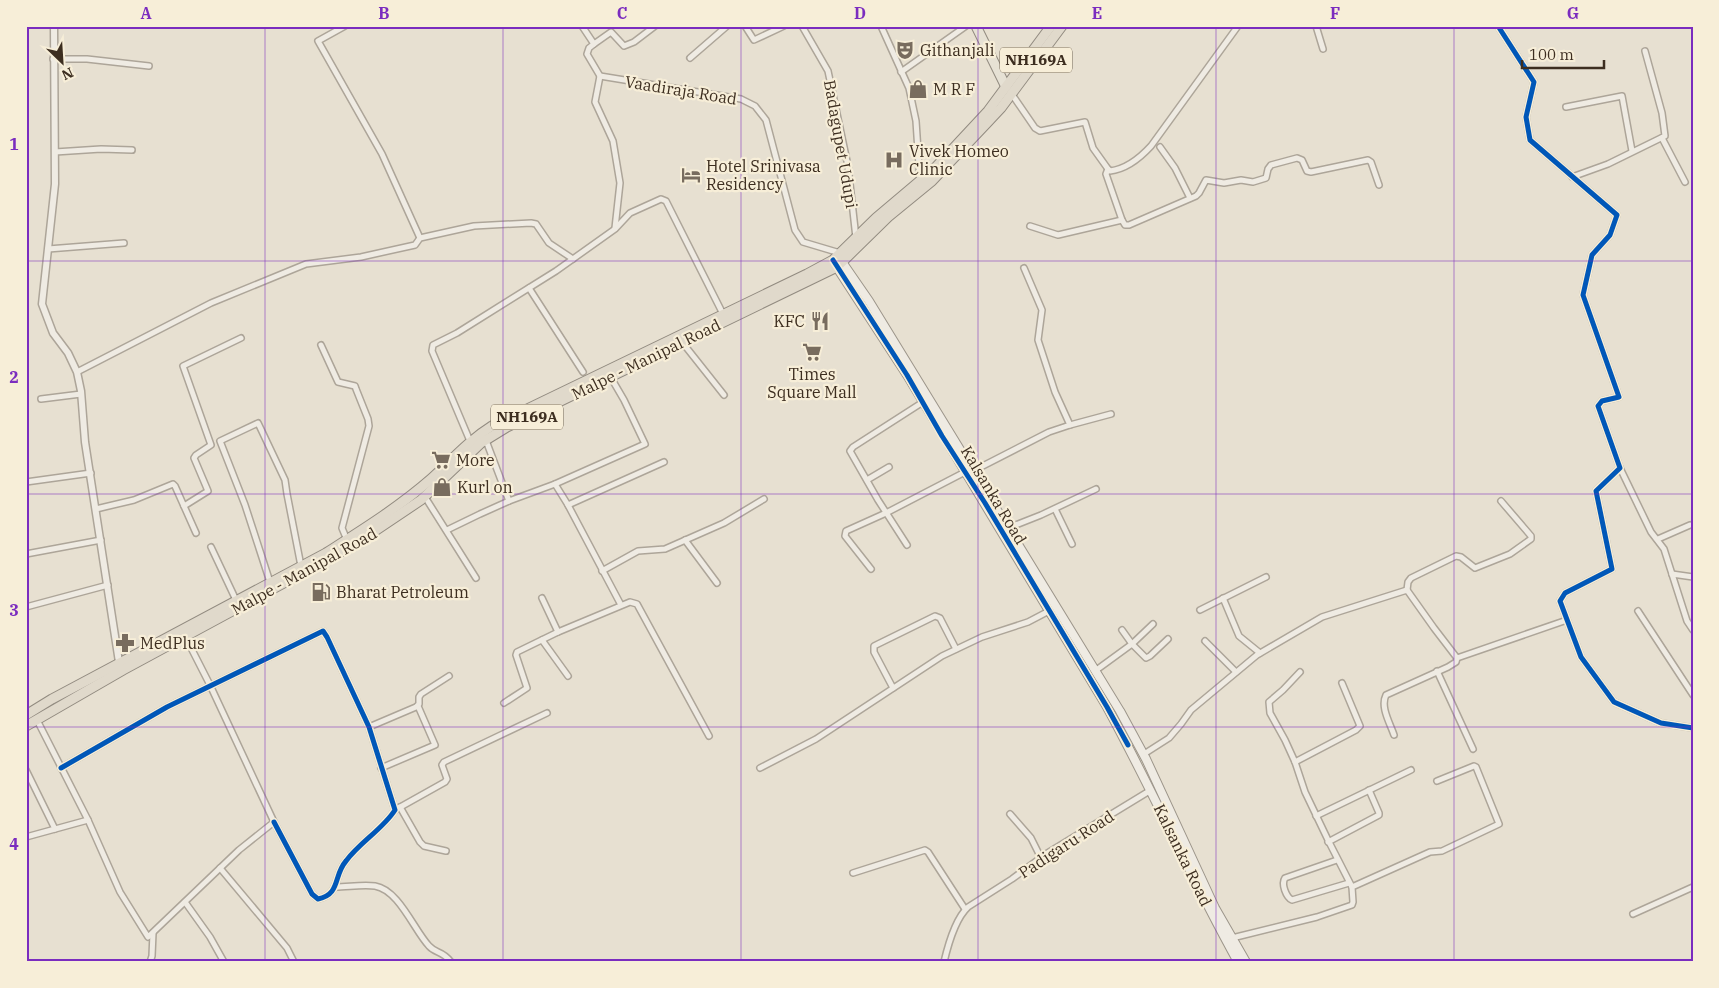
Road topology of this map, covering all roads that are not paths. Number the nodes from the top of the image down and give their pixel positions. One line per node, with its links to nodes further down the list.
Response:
1 (54, 26): 23 (street)
2 (345, 26): 43 (street)
3 (582, 26): 19 (street)
4 (608, 26): 18 (street)
5 (655, 26): 18 (street)
6 (727, 26): 22 (street)
7 (745, 26): 8 (street)
8 (784, 26)
9 (802, 26): 44 (street, Badagupet Udupi)
10 (881, 26): 25 (street)
11 (966, 26): 25 (street)
12 (976, 26): 27 (main road)
13 (1051, 26): 27 (highway, Malpe - Manipal Road / NH169A)
14 (1062, 26): 27 (highway, Malpe - Manipal Road / NH169A)
15 (1238, 26): 34 (street)
16 (1316, 26): 20 (street)
17 (1498, 26): 35 (street)
18 (611, 32): 19 (street)
19 (594, 44): 26 (street)
20 (1323, 49)
21 (1645, 51): 29 (street)
22 (690, 58)
23 (53, 59): 24 (street); 33 (street)
24 (149, 66)
25 (901, 72): 36 (street)
26 (600, 76): 42 (street); 48 (street, Vaadiraja Road)
27 (1009, 90): 34 (street); 36 (highway, Malpe - Manipal Road / NH169A); 48 (highway, Malpe - Manipal Road / NH169A)
28 (1566, 107): 32 (street)
29 (1662, 138): 32 (street); 37 (street)
30 (1160, 146): 39 (street)
31 (132, 150): 33 (street)
32 (1632, 151): 35 (street)
33 (54, 152): 46 (street)
34 (1108, 169): 40 (street)
35 (1572, 177): 70 (street)
36 (920, 182): 44 (highway, Malpe - Manipal Road / NH169A)
37 (1685, 182)
38 (1379, 185): 39 (street)
39 (1190, 198): 40 (street)
40 (1122, 220): 41 (street)
41 (1030, 226)
42 (615, 229): 47 (street); 51 (street)
43 (420, 238): 47 (street); 55 (street)
44 (856, 238): 48 (highway, Malpe - Manipal Road / NH169A)
45 (124, 243): 46 (street)
46 (48, 249): 55 (street)
47 (573, 259): 50 (street)
48 (838, 259): 51 (highway, Malpe - Manipal Road / NH169A); 53 (highway, Malpe - Manipal Road / NH169A); 61 (main road, Kalsanka Road); 71 (main road)
49 (1024, 268): 63 (street)
50 (529, 288): 56 (street); 66 (street)
51 (722, 314): 64 (highway, Malpe - Manipal Road / NH169A)
52 (241, 338): 67 (street)
53 (682, 342): 57 (highway, Malpe - Manipal Road / NH169A); 59 (street)
54 (321, 345): 92 (street)
55 (77, 372): 58 (street)
56 (583, 372)
57 (610, 376): 64 (highway, Malpe - Manipal Road / NH169A); 75 (street)
58 (81, 394): 60 (street); 72 (street)
59 (724, 395)
60 (41, 399)
61 (922, 402): 71 (main road, Kalsanka Road); 73 (street)
62 (1111, 414): 63 (street)
63 (1070, 425): 71 (street)
64 (484, 436): 66 (highway, Malpe - Manipal Road / NH169A); 77 (highway, Malpe - Manipal Road / NH169A); 79 (street)
65 (220, 441): 67 (street); 98 (street); 105 (street)
66 (470, 441): 92 (highway, Malpe - Manipal Road / NH169A)
67 (211, 446): 82 (street)
68 (664, 462): 81 (street)
69 (888, 467): 73 (street)
70 (1620, 468): 90 (street); 117 (street)
71 (969, 472): 85 (street); 87 (main road); 115 (main road, Kalsanka Road)
72 (90, 473): 74 (street); 83 (street)
73 (867, 480): 85 (street)
74 (26, 482)
75 (555, 484): 79 (street); 81 (street)
76 (1096, 489): 84 (street)
77 (425, 497): 88 (street); 122 (highway, Malpe - Manipal Road / NH169A)
78 (764, 499): 93 (street)
79 (509, 501): 88 (street)
80 (1501, 501): 108 (street)
81 (568, 505): 100 (street)
82 (184, 506): 83 (street); 89 (street)
83 (96, 509): 91 (street)
84 (1055, 509): 87 (street); 95 (street)
85 (886, 513): 94 (street); 99 (street)
86 (1690, 525): 90 (street)
87 (1008, 528): 131 (main road)
88 (447, 530): 104 (street)
89 (196, 533)
90 (1658, 539): 101 (street)
91 (101, 540): 97 (street); 107 (street)
92 (347, 540): 98 (highway, Malpe - Manipal Road / NH169A)
93 (684, 540): 100 (street); 106 (street)
94 (906, 544)
95 (1072, 544)
96 (211, 547): 111 (street)
97 (26, 554)
98 (301, 566): 105 (highway, Malpe - Manipal Road / NH169A)
99 (871, 569)
100 (602, 571): 112 (street)
101 (1672, 574): 103 (street); 120 (street)
102 (1266, 577): 110 (street)
103 (1693, 577)
104 (476, 578)
105 (270, 582): 111 (highway, Malpe - Manipal Road / NH169A)
106 (717, 583)
107 (108, 585): 113 (street); 130 (street)
108 (1407, 590): 128 (street); 129 (street)
109 (542, 598): 121 (street)
110 (1223, 598): 114 (street); 128 (street)
111 (236, 600): 130 (highway, Malpe - Manipal Road / NH169A)
112 (621, 605): 121 (street); 152 (street)
113 (26, 607)
114 (1200, 610)
115 (1049, 611): 127 (street); 162 (main road, Kalsanka Road)
116 (1638, 612): 140 (street)
117 (1567, 620): 129 (street); 150 (street)
118 (1153, 624): 126 (street)
119 (1122, 630): 126 (street)
120 (1693, 630)
121 (558, 632): 124 (street)
122 (185, 636): 138 (street); 144 (highway, Malpe - Manipal Road / NH169A)
123 (1168, 639): 126 (street)
124 (542, 640): 136 (street); 142 (street)
125 (1205, 641): 133 (street)
126 (1132, 644): 131 (street)
127 (956, 649): 139 (street); 139 (street)
128 (1260, 653): 133 (street)
129 (1457, 658): 132 (street)
130 (119, 662): 141 (highway, Malpe - Manipal Road / NH169A)
131 (1095, 671): 154 (main road)
132 (1437, 671): 151 (street); 153 (street)
133 (1236, 672): 154 (street)
134 (1300, 672): 155 (street)
135 (449, 676): 143 (street)
136 (568, 676)
137 (1342, 683): 155 (street)
138 (210, 686): 149 (street); 156 (street); 168 (street)
139 (893, 688): 158 (street)
140 (1693, 694)
141 (52, 699): 144 (highway); 146 (highway, Malpe - Manipal Road / NH169A)
142 (504, 703)
143 (418, 706): 149 (street); 157 (street)
144 (57, 708): 147 (highway, Malpe - Manipal Road / NH169A)
145 (547, 713): 164 (street)
146 (26, 716)
147 (37, 720): 148 (highway, Malpe - Manipal Road / NH169A); 156 (street)
148 (26, 726)
149 (369, 727): 157 (street)
150 (1693, 728)
151 (1394, 735)
152 (709, 736)
153 (1473, 749)
154 (1144, 754): 184 (main road)
155 (1295, 762): 166 (street)
156 (61, 768): 167 (street)
157 (381, 768): 164 (street)
158 (760, 768)
159 (26, 770): 169 (street)
160 (1411, 770): 163 (street)
161 (1437, 781): 177 (street)
162 (1151, 790): 173 (street, Padigaru Road); 190 (main road, Kalsanka Road)
163 (1369, 790): 166 (street); 171 (street)
164 (398, 809): 172 (street); 178 (street)
165 (1010, 814): 173 (street)
166 (1316, 816): 171 (street)
167 (88, 820): 169 (street); 183 (street)
168 (274, 822): 175 (street); 178 (street)
169 (55, 829): 170 (street)
170 (26, 837)
171 (1328, 842): 174 (street)
172 (446, 852)
173 (1041, 858): 181 (street, Padigaru Road)
174 (1337, 860): 177 (street); 177 (street)
175 (220, 868): 180 (street); 187 (street)
176 (853, 873): 181 (street)
177 (1350, 885): 184 (street)
178 (336, 887): 188 (street)
179 (1693, 887): 182 (street)
180 (184, 902): 183 (street); 186 (street)
181 (965, 909): 189 (street)
182 (1633, 914)
183 (152, 933): 185 (street)
184 (1232, 938): 191 (main road)
185 (150, 962)
186 (224, 962)
187 (294, 962)
188 (451, 962)
189 (944, 962)
190 (1238, 962)
191 (1246, 962)

